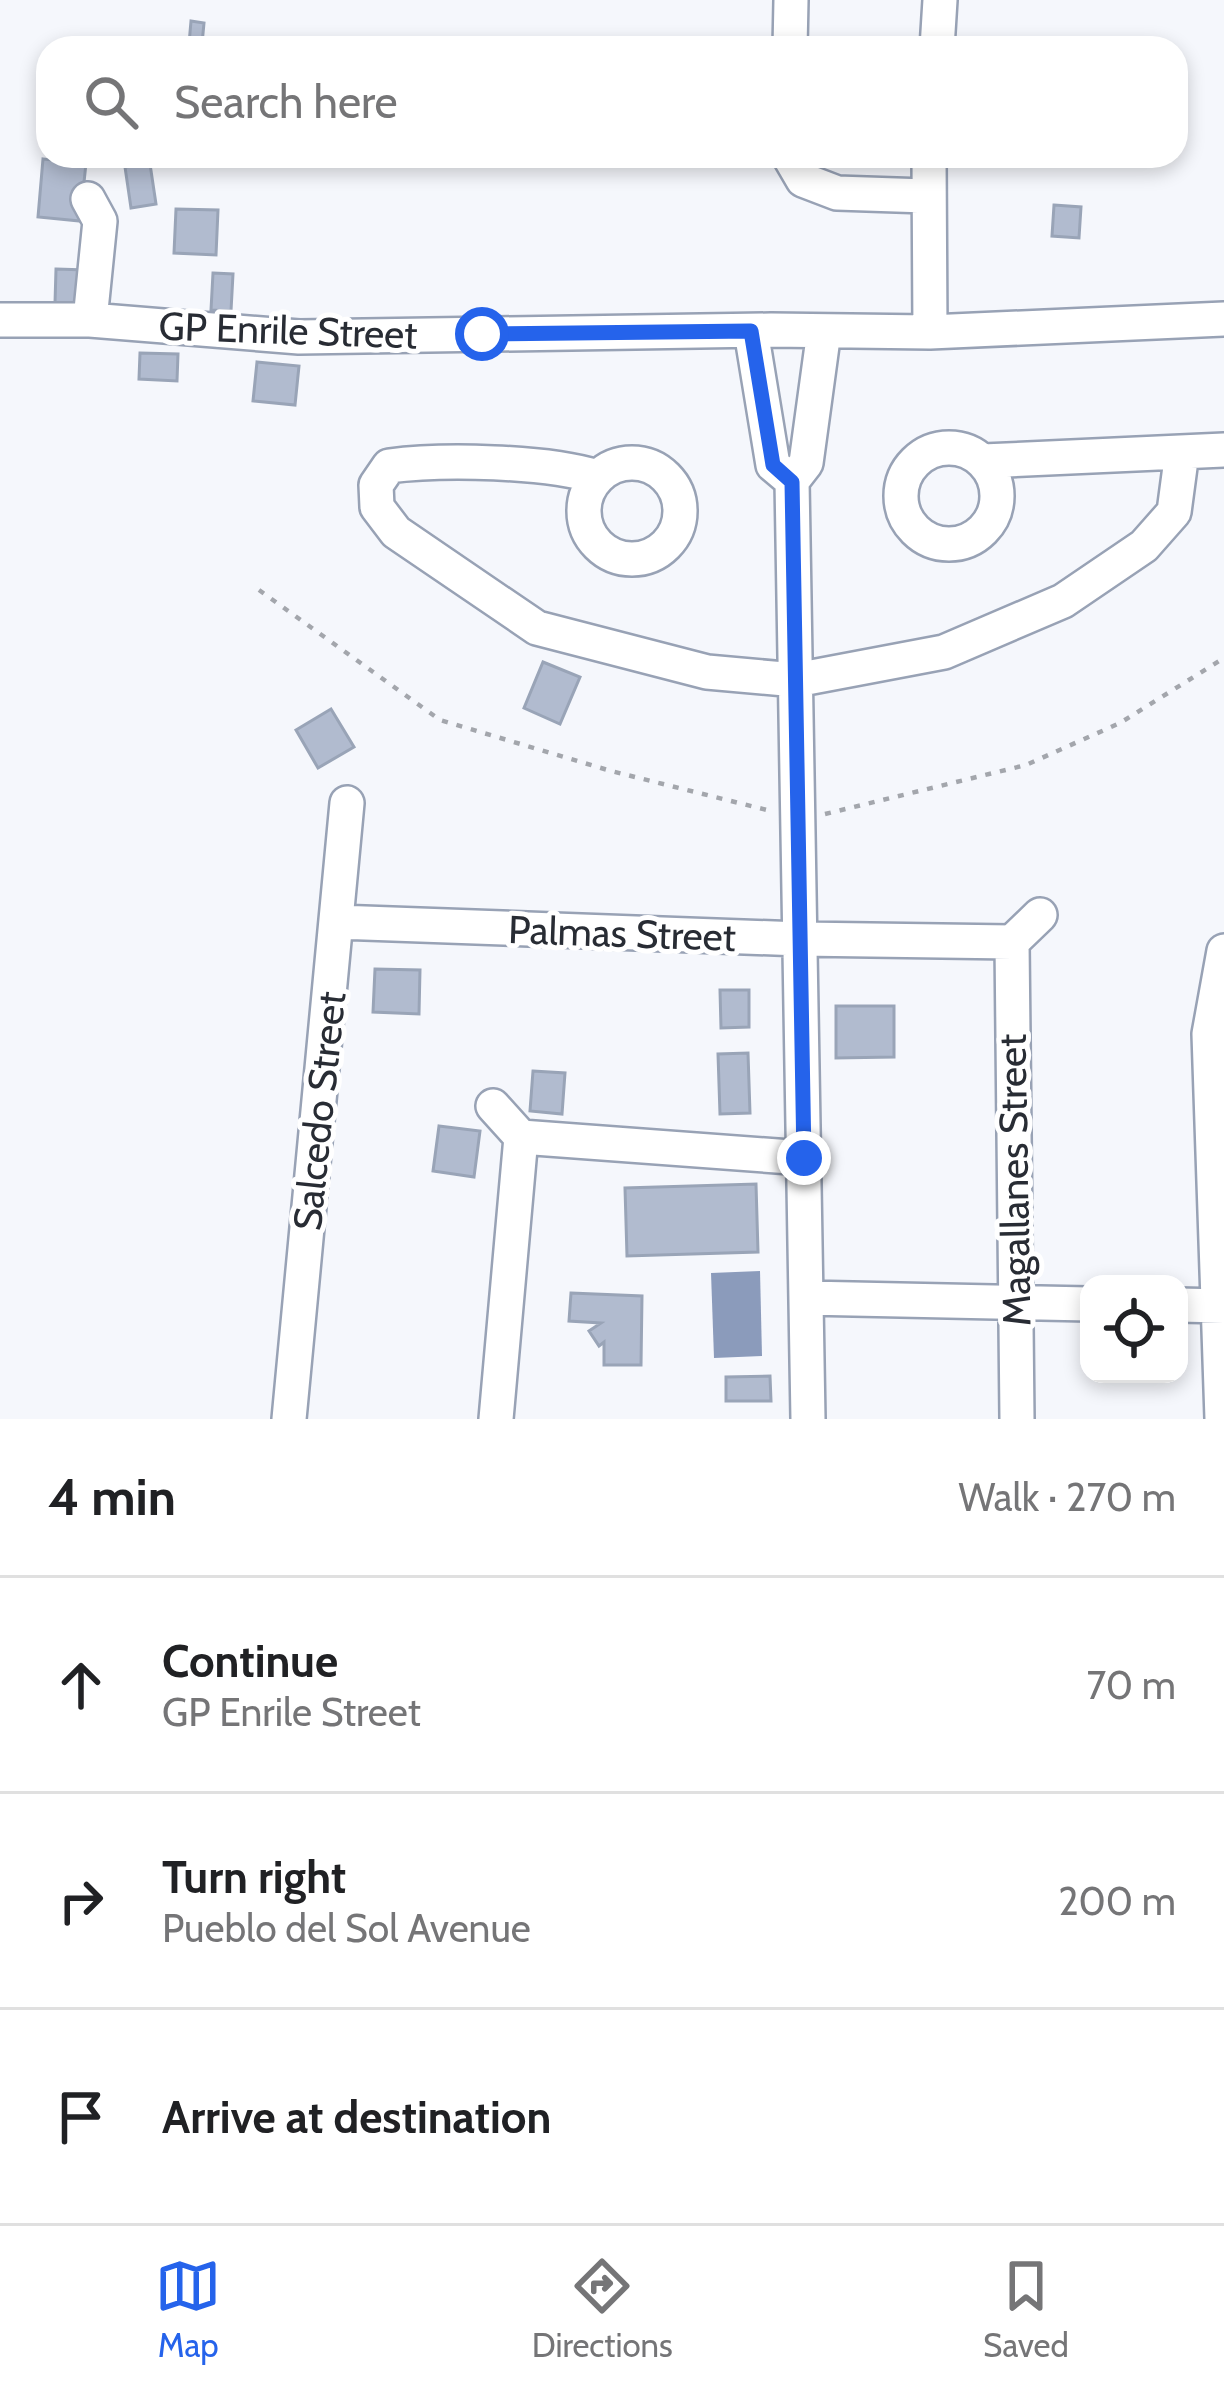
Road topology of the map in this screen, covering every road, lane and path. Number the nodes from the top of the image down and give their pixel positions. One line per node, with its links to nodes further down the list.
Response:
1 (791, 0): 3 (street)
2 (940, 0): 4 (street)
3 (790, 36)
4 (938, 36)
5 (796, 168): 7 (street)
6 (928, 168): 7 (street)
7 (926, 196): 14 (street)
8 (88, 200): 11 (street)
9 (1224, 319): 14 (street, GP Enrile Street)
10 (0, 320): 11 (street, GP Enrile Street)
11 (90, 320): 12 (street, GP Enrile Street)
12 (751, 331): 13 (street, GP Enrile Street); 19 (street)
13 (824, 331): 14 (street, GP Enrile Street); 19 (street)
14 (930, 332)
15 (1224, 450): 16 (street)
16 (1182, 452): 17 (street); 22 (street)
17 (983, 461)
18 (597, 477): 22 (street)
19 (792, 482): 22 (street)
20 (259, 590): 24 (path)
21 (1224, 658): 24 (path)
22 (796, 680): 24 (street)
23 (347, 803): 26 (street, Salcedo Street)
24 (798, 818): 27 (street)
25 (1040, 915): 28 (street)
26 (337, 922): 27 (street, Palmas Street); 38 (street, Salcedo Street)
27 (800, 939): 28 (street, Palmas Street); 32 (street)
28 (1012, 942): 34 (street, Magallanes Street)
29 (1224, 951): 37 (street)
30 (493, 1106): 31 (street)
31 (521, 1137): 32 (street); 39 (street)
32 (804, 1158): 33 (street)
33 (806, 1298): 34 (street); 40 (street)
34 (1015, 1303): 35 (street); 41 (street, Magallanes Street)
35 (1080, 1304)
36 (1188, 1305): 37 (street)
37 (1221, 1306): 42 (street)
38 (289, 1419)
39 (496, 1419)
40 (808, 1419)
41 (1017, 1419)
42 (1222, 1419)

